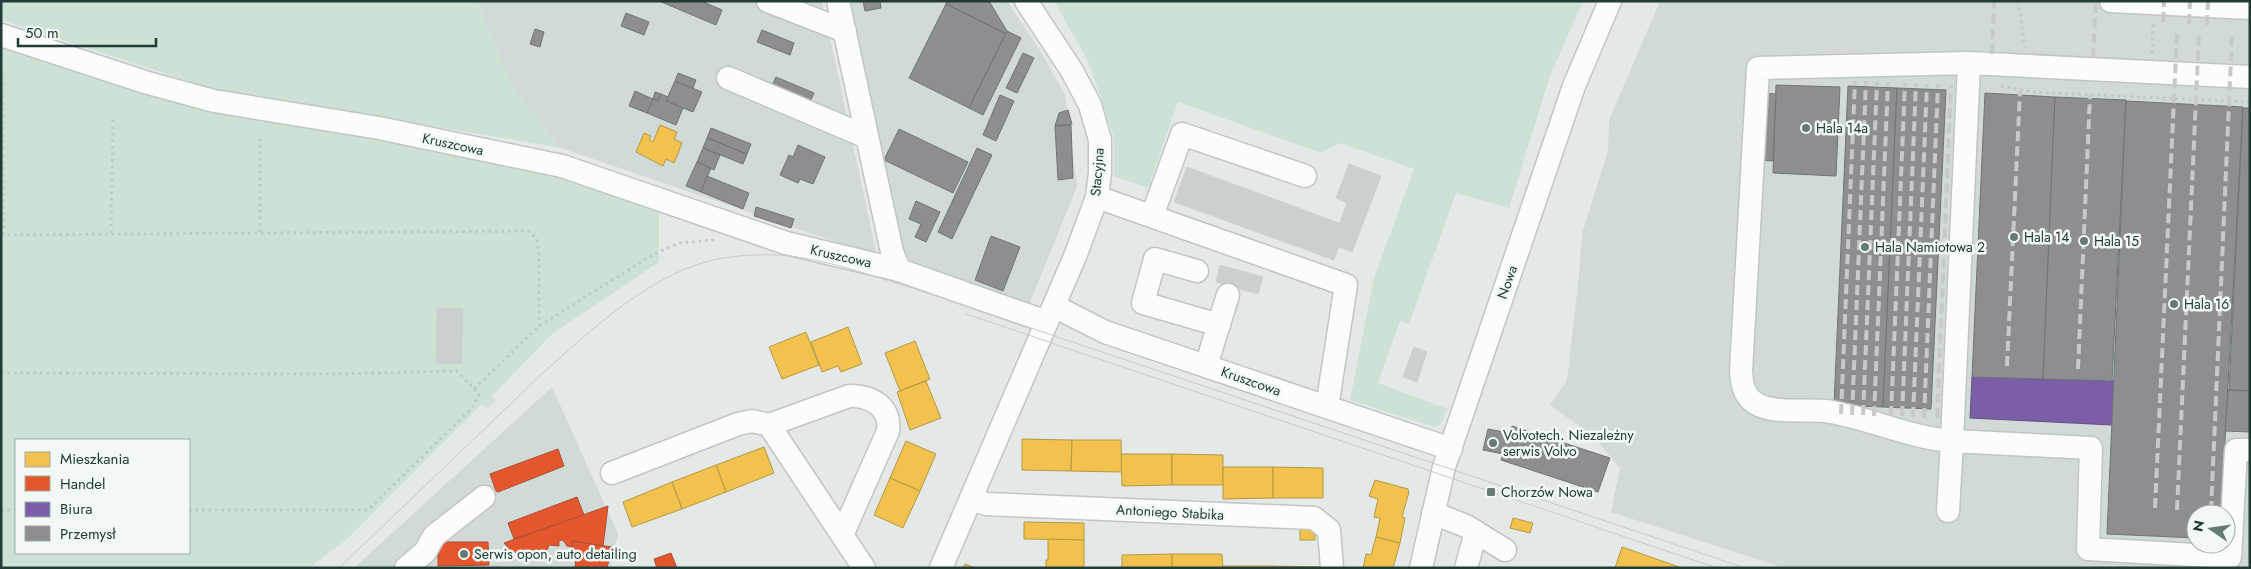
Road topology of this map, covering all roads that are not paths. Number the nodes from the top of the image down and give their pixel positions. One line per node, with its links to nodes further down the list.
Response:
1 (768, 1): 7 (street)
2 (838, 1): 7 (street, Kruszcowa)
3 (1026, 1): 14 (street, Stacyjna)
4 (1610, 1): 25 (street, Nowa)
5 (2111, 1): 6 (street)
6 (2247, 6)
7 (845, 31): 12 (street, Kruszcowa)
8 (1, 35): 16 (street, Kruszcowa)
9 (1969, 63): 10 (street); 24 (street); 24 (street)
10 (2250, 77)
11 (728, 78): 12 (street)
12 (867, 137): 16 (street, Kruszcowa)
13 (1305, 176): 15 (street)
14 (1097, 197): 15 (street); 19 (street, Stacyjna)
15 (1152, 216): 22 (street)
16 (899, 270): 19 (street, Kruszcowa)
17 (1197, 271): 20 (street)
18 (1228, 295): 20 (street)
19 (1051, 314): 21 (street, Kruszcowa); 29 (street)
20 (1219, 325): 21 (street)
21 (1206, 366): 22 (street, Kruszcowa)
22 (1327, 406): 25 (street, Kruszcowa)
23 (769, 425): 27 (street); 33 (street); 33 (street)
24 (1952, 441): 26 (street); 30 (street)
25 (1451, 449): 31 (street, Nowa)
26 (2250, 450)
27 (612, 473)
28 (484, 497): 35 (street)
29 (971, 499): 37 (street); 38 (street, Antoniego Stabika)
30 (1948, 511)
31 (1433, 513): 32 (street); 39 (street, Nowa)
32 (1476, 532): 34 (street); 40 (street)
33 (843, 533): 36 (street)
34 (1504, 550)
35 (406, 568)
36 (864, 568)
37 (941, 568)
38 (1332, 568)
39 (1420, 568)
40 (1466, 568)

